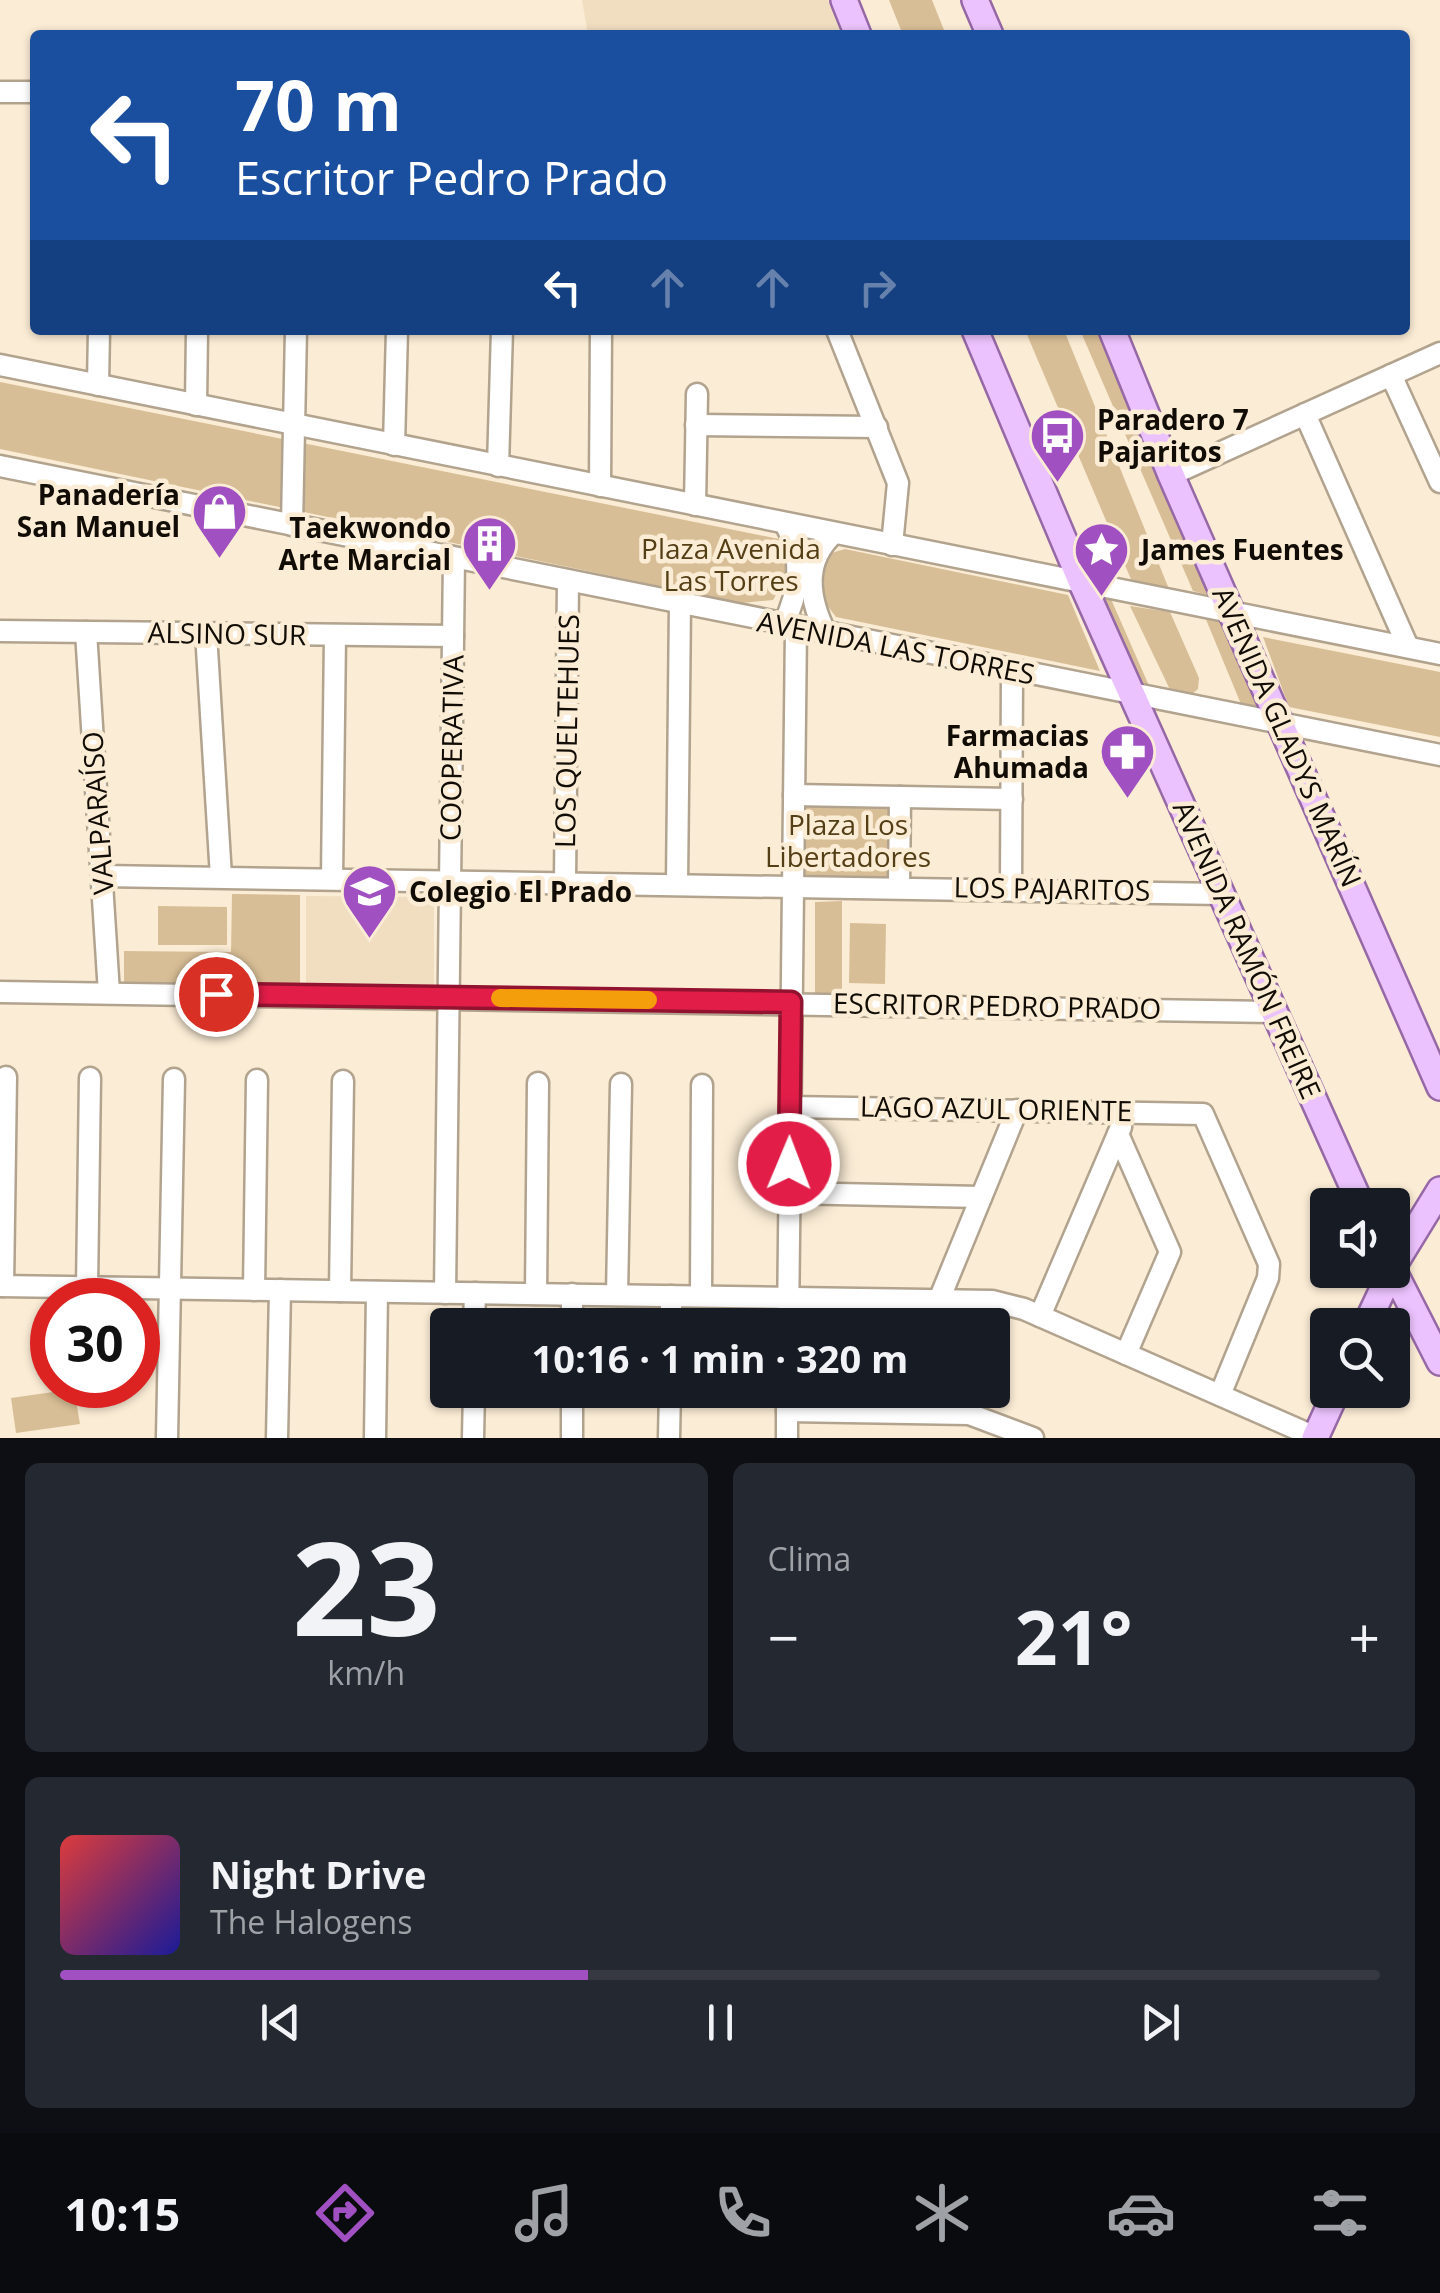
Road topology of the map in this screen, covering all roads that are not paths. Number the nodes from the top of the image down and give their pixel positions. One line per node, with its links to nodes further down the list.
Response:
1 (844, 0): 3 (main road)
2 (975, 0): 4 (main road)
3 (856, 30)
4 (988, 30)
5 (0, 92): 6 (street)
6 (30, 92)
7 (99, 335): 19 (street)
8 (197, 335): 21 (street)
9 (296, 335): 24 (street)
10 (397, 335): 26 (street)
11 (502, 335): 28 (street)
12 (601, 335): 31 (street)
13 (839, 335): 25 (street)
14 (977, 335): 38 (main road)
15 (1114, 335): 29 (main road, AVENIDA GLADYS MARÍN)
16 (1440, 353): 18 (street)
17 (0, 365): 19 (street)
18 (1391, 375): 22 (street); 30 (street)
19 (98, 385): 21 (street)
20 (697, 394): 23 (street)
21 (196, 405): 24 (street)
22 (1305, 414): 29 (street); 49 (street)
23 (696, 425): 25 (street); 32 (street)
24 (295, 426): 26 (street); 34 (street)
25 (876, 427): 36 (street)
26 (394, 446): 28 (street)
27 (0, 466): 34 (street, AVENIDA LAS TORRES)
28 (498, 466): 31 (street)
29 (1170, 475): 41 (main road, AVENIDA GLADYS MARÍN)
30 (1440, 482)
31 (600, 486): 32 (street)
32 (694, 505): 33 (street)
33 (785, 524): 35 (street); 42 (street)
34 (292, 526): 37 (street, AVENIDA LAS TORRES)
35 (834, 533): 36 (street); 46 (street)
36 (892, 545): 38 (street)
37 (454, 558): 39 (street, AVENIDA LAS TORRES); 48 (street, COOPERATIVA)
38 (1081, 581): 41 (street); 52 (main road)
39 (568, 582): 40 (street, AVENIDA LAS TORRES); 62 (street, LOS QUELTEHUES)
40 (680, 604): 42 (street, AVENIDA LAS TORRES); 63 (street)
41 (1232, 610): 49 (street); 53 (main road, AVENIDA GLADYS MARÍN)
42 (789, 626): 46 (street, AVENIDA LAS TORRES); 55 (street)
43 (0, 631): 44 (street, ALSINO SUR)
44 (86, 632): 45 (street, ALSINO SUR); 58 (street, VALPARAÍSO)
45 (206, 634): 47 (street, ALSINO SUR); 59 (street)
46 (826, 634): 51 (street, AVENIDA LAS TORRES)
47 (335, 635): 48 (street, ALSINO SUR); 60 (street)
48 (454, 636): 61 (street, COOPERATIVA)
49 (1408, 647): 50 (street)
50 (1440, 654)
51 (1012, 672): 52 (street, AVENIDA LAS TORRES); 57 (street)
52 (1135, 695): 53 (street, AVENIDA LAS TORRES); 67 (main road, AVENIDA RAMÓN FREIRE)
53 (1281, 723): 54 (street, AVENIDA LAS TORRES); 81 (main road, AVENIDA GLADYS MARÍN)
54 (1440, 755)
55 (794, 795): 56 (street); 64 (street)
56 (900, 797): 57 (street); 65 (street)
57 (1012, 799): 66 (street)
58 (102, 876): 59 (street, LOS PAJARITOS); 69 (street, VALPARAÍSO)
59 (221, 877): 60 (street, LOS PAJARITOS)
60 (332, 878): 61 (street, LOS PAJARITOS)
61 (450, 880): 62 (street, LOS PAJARITOS); 70 (street, COOPERATIVA)
62 (565, 881): 63 (street, LOS PAJARITOS)
63 (677, 883): 64 (street, LOS PAJARITOS)
64 (793, 884): 65 (street, LOS PAJARITOS); 71 (street)
65 (899, 886): 66 (street, LOS PAJARITOS)
66 (1011, 887): 67 (street, LOS PAJARITOS)
67 (1223, 894): 72 (main road, AVENIDA RAMÓN FREIRE)
68 (0, 992): 69 (street, ESCRITOR PEDRO PRADO)
69 (109, 993): 70 (street, ESCRITOR PEDRO PRADO)
70 (448, 998): 71 (street, ESCRITOR PEDRO PRADO); 101 (street, COOPERATIVA)
71 (791, 1002): 72 (street, ESCRITOR PEDRO PRADO); 82 (street)
72 (1274, 1012): 86 (main road, AVENIDA RAMÓN FREIRE)
73 (6, 1077): 92 (street)
74 (90, 1078): 91 (street)
75 (174, 1079): 96 (street)
76 (257, 1080): 97 (street)
77 (343, 1081): 99 (street)
78 (538, 1083): 103 (street)
79 (620, 1084): 105 (street)
80 (702, 1085): 107 (street)
81 (1440, 1088)
82 (790, 1107): 83 (street, LAGO AZUL ORIENTE); 88 (street)
83 (1017, 1110): 84 (street, LAGO AZUL ORIENTE); 89 (street)
84 (1128, 1111): 85 (street); 119 (street, LAGO AZUL ORIENTE)
85 (1118, 1134): 116 (street); 117 (street)
86 (1354, 1188)
87 (1440, 1190): 90 (main road)
88 (789, 1192): 89 (street); 108 (street)
89 (981, 1197): 109 (street)
90 (1410, 1239)
91 (88, 1278)
92 (2, 1286): 93 (street)
93 (30, 1287)
94 (1402, 1288): 110 (main road)
95 (160, 1289): 96 (street)
96 (168, 1289): 97 (street); 126 (street)
97 (254, 1290): 98 (street)
98 (280, 1290): 99 (street); 127 (street)
99 (340, 1291): 100 (street)
100 (377, 1292): 101 (street); 128 (street)
101 (445, 1292): 102 (street)
102 (475, 1293): 103 (street); 111 (street)
103 (536, 1294): 104 (street)
104 (572, 1294): 105 (street); 112 (street)
105 (617, 1295): 106 (street)
106 (671, 1296): 107 (street); 113 (street)
107 (701, 1296): 108 (street)
108 (788, 1297): 109 (street); 114 (street)
109 (939, 1300): 116 (street)
110 (1412, 1306): 115 (main road); 118 (main road)
111 (475, 1308)
112 (572, 1308)
113 (671, 1308)
114 (788, 1308)
115 (1379, 1308)
116 (1040, 1316): 117 (street)
117 (1126, 1354): 119 (street)
118 (1440, 1362)
119 (1220, 1396): 134 (street)
120 (474, 1408): 129 (street)
121 (572, 1408): 130 (street)
122 (670, 1408): 131 (street)
123 (787, 1408): 132 (street)
124 (885, 1408): 133 (street)
125 (1329, 1408): 134 (main road)
126 (167, 1438)
127 (277, 1438)
128 (375, 1438)
129 (473, 1438)
130 (572, 1438)
131 (669, 1438)
132 (786, 1438)
133 (1033, 1438)
134 (1315, 1438)

